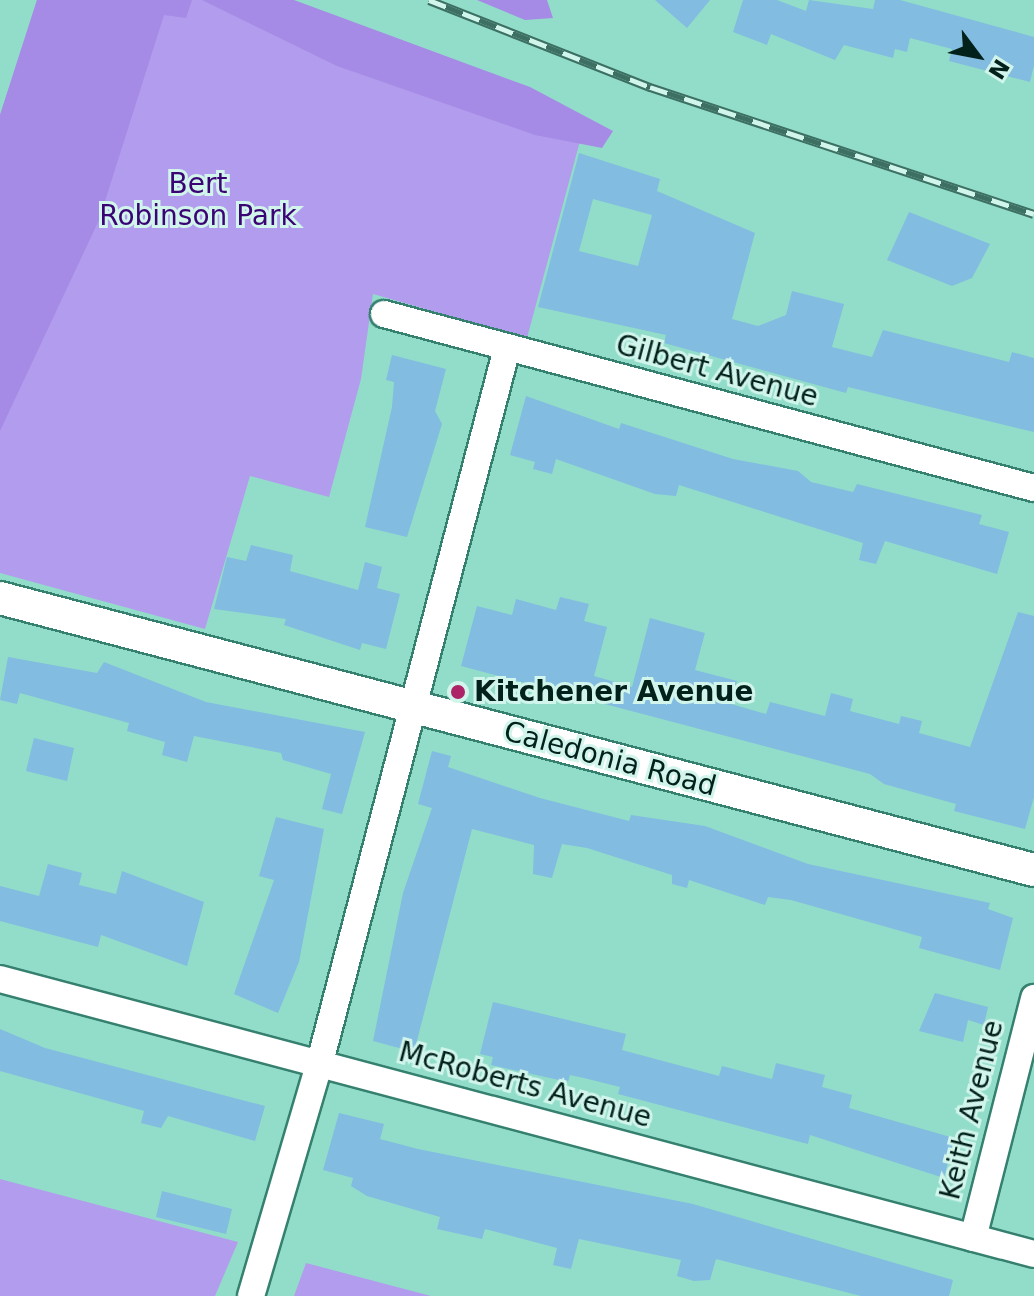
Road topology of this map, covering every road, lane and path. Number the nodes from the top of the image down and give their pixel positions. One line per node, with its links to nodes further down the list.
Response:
1 (384, 314): 2 (street, Gilbert Avenue)
2 (507, 348): 3 (street, Gilbert Avenue); 5 (street)
3 (1034, 488)
4 (0, 598): 5 (street, Caledonia Road)
5 (415, 707): 6 (street, Caledonia Road); 9 (street)
6 (1034, 870)
7 (0, 979): 9 (street, McRoberts Avenue)
8 (1034, 998): 10 (street, Keith Avenue)
9 (320, 1062): 10 (street, McRoberts Avenue); 12 (street)
10 (973, 1238): 11 (street, McRoberts Avenue)
11 (1034, 1254)
12 (251, 1296)

